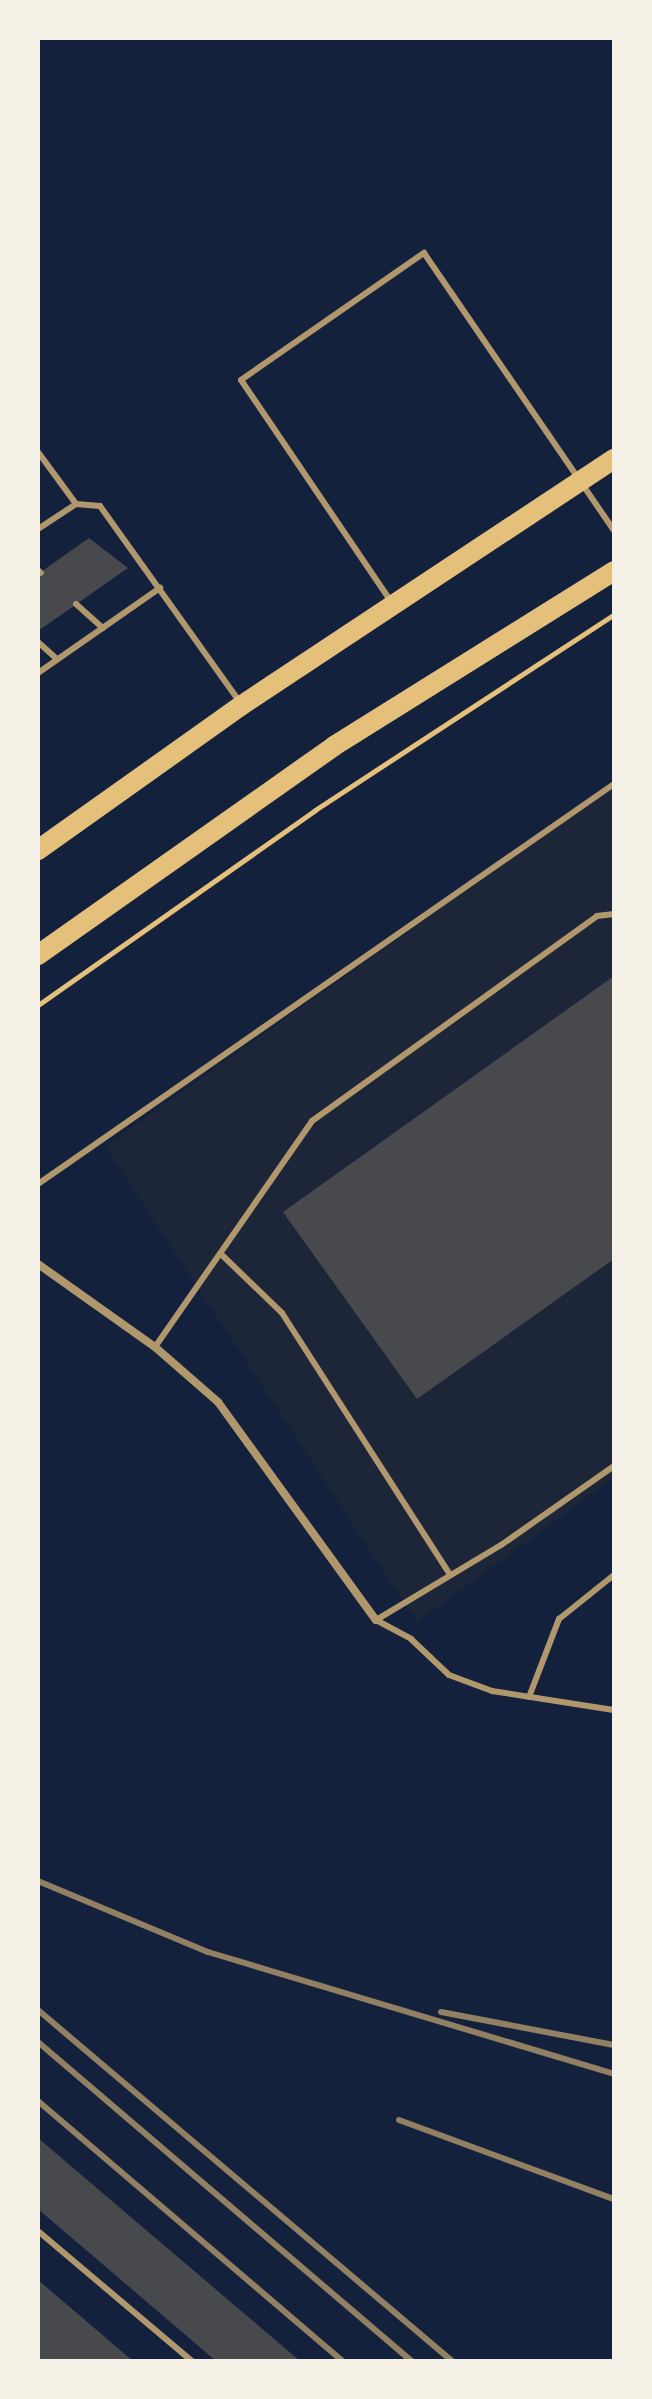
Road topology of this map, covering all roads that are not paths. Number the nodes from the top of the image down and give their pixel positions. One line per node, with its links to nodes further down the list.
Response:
1 (38, 452): 4 (lane)
2 (614, 459): 3 (main road)
3 (579, 481): 6 (lane); 10 (main road); 10 (lane)
4 (76, 504): 5 (lane); 8 (lane)
5 (38, 529)
6 (614, 530)
7 (614, 571): 19 (main road)
8 (160, 588): 11 (lane); 15 (lane)
9 (76, 604): 11 (lane)
10 (393, 605): 15 (main road)
11 (103, 628): 13 (lane)
12 (38, 642): 13 (lane)
13 (57, 659): 14 (lane)
14 (38, 673)
15 (242, 705): 17 (main road)
16 (614, 784): 20 (lane)
17 (38, 850)
18 (614, 914): 21 (lane)
19 (38, 955)
20 (38, 1184)
21 (223, 1256): 23 (lane); 25 (lane)
22 (38, 1264): 23 (street)
23 (155, 1347): 27 (street)
24 (614, 1466): 25 (lane)
25 (450, 1575): 27 (lane)
26 (614, 1575): 28 (lane)
27 (376, 1620): 28 (lane)
28 (529, 1697): 29 (lane)
29 (614, 1710)
30 (38, 2231): 31 (lane)
31 (192, 2361)

